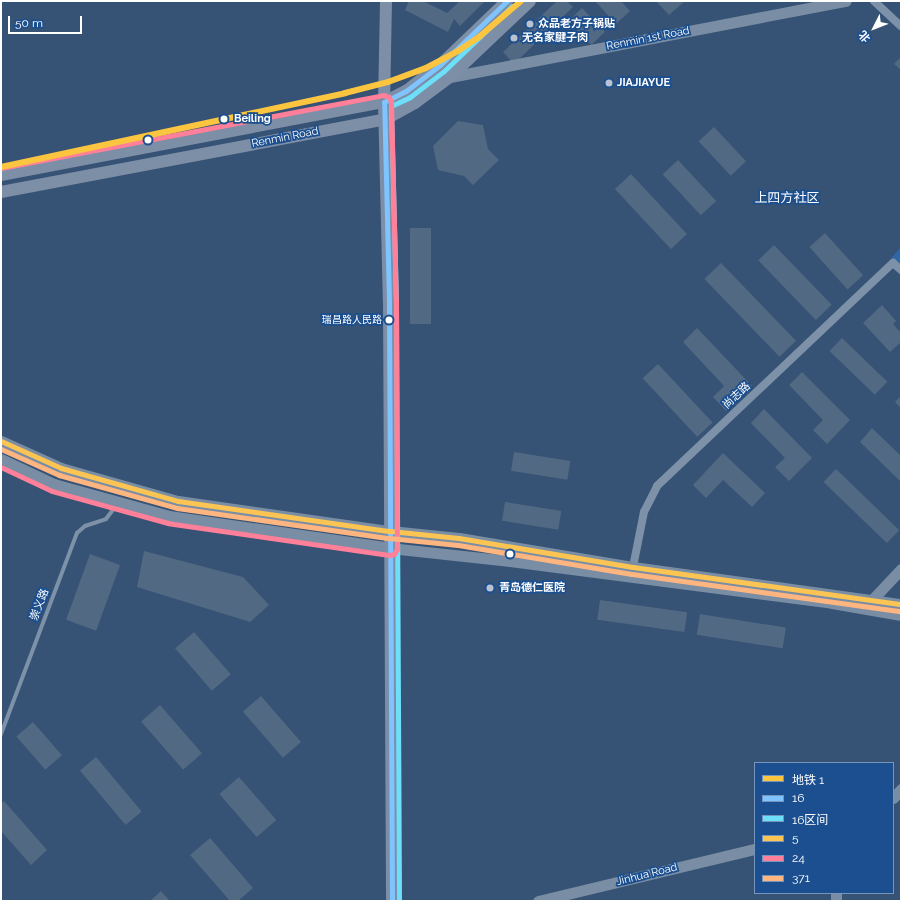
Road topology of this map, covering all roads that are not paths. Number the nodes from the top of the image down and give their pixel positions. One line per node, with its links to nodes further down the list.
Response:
1 (386, 1): 8 (main road)
2 (507, 1): 8 (main road, Renmin Road)
3 (530, 1): 7 (main road, Renmin Road)
4 (846, 1): 7 (main road, Renmin 1st Road)
5 (874, 1): 6 (street)
6 (901, 26)
7 (450, 77): 9 (main road, Renmin Road)
8 (384, 102): 9 (main road); 10 (main road, Renmin Road)
9 (386, 119): 11 (main road, Renmin Road); 16 (main road)
10 (1, 175)
11 (1, 192)
12 (901, 270): 18 (street, 尚志路)
13 (1, 440): 16 (main road)
14 (1, 459): 15 (main road)
15 (118, 502): 17 (main road); 23 (lane, 崇义路)
16 (390, 531): 17 (main road); 18 (main road)
17 (390, 548): 20 (main road); 27 (main road)
18 (633, 567): 20 (main road)
19 (901, 569): 20 (main road)
20 (868, 604): 21 (main road); 22 (main road)
21 (901, 604)
22 (901, 615)
23 (1, 734)
24 (901, 789): 25 (main road)
25 (894, 797)
26 (754, 848): 28 (main road, Jinhua Road)
27 (392, 901)
28 (538, 901)

